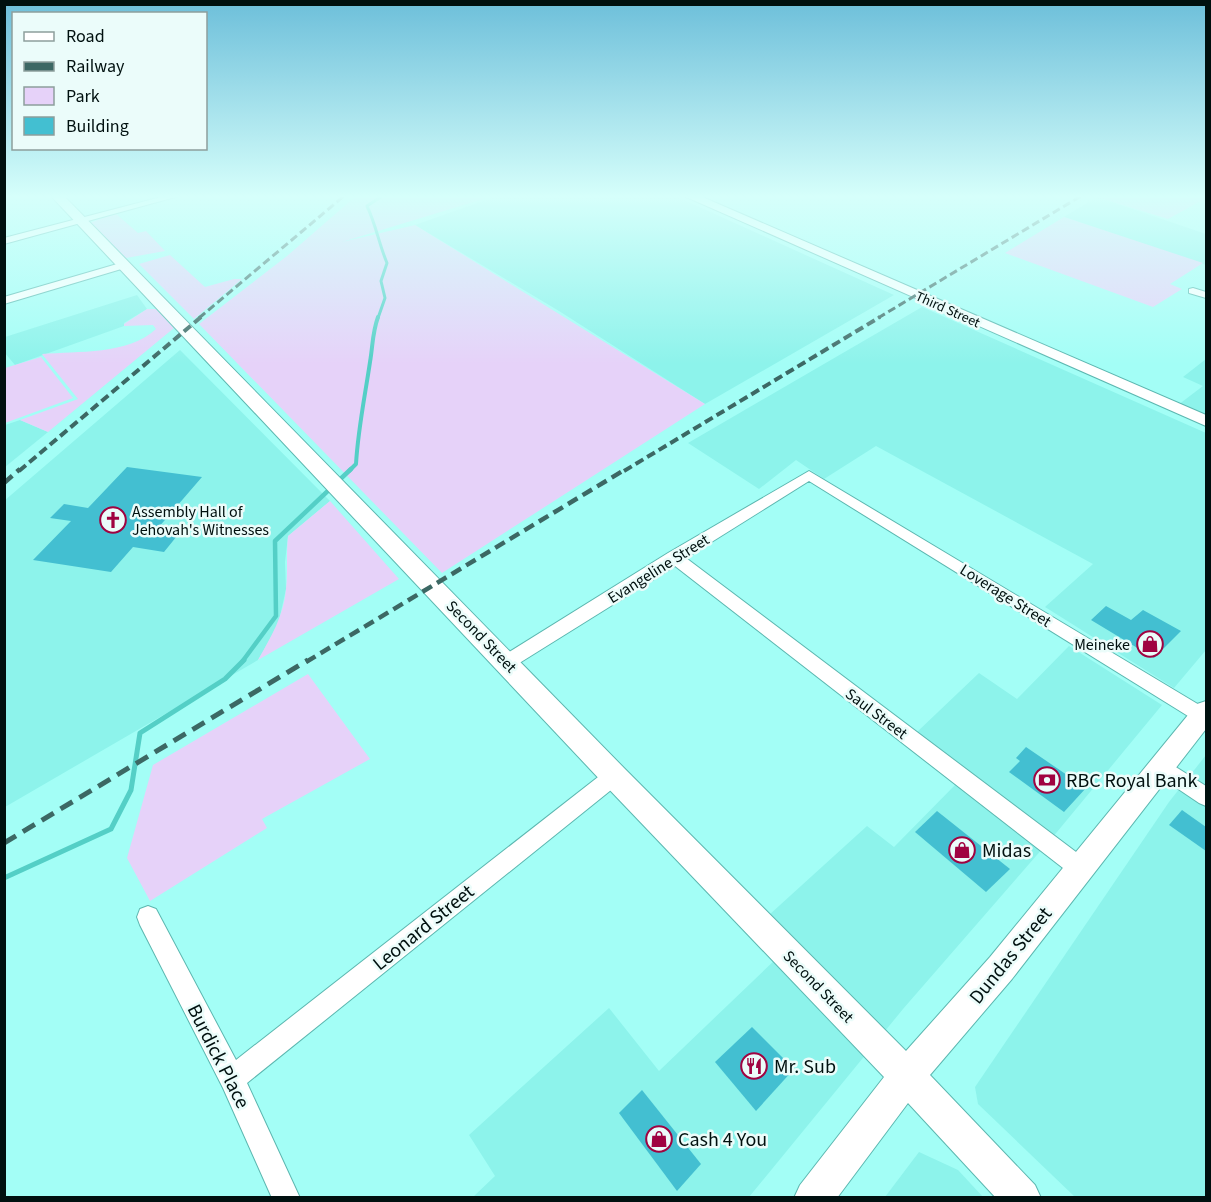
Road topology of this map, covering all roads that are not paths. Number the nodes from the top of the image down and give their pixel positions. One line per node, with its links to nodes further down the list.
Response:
1 (112, 252): 3 (street, Second Street)
2 (819, 252): 7 (street, Third Street)
3 (124, 265): 6 (street); 10 (street, Second Street)
4 (1194, 291): 5 (street)
5 (1206, 295)
6 (4, 301)
7 (1206, 421)
8 (809, 475): 9 (street, Evangeline Street); 11 (street, Loverage Street)
9 (674, 557): 10 (street, Evangeline Street); 15 (street, Saul Street)
10 (507, 662): 13 (street, Second Street)
11 (1205, 714): 12 (street, Dundas Street)
12 (1163, 768): 14 (street); 15 (street, Dundas Street)
13 (614, 776): 17 (street, Second Street); 18 (street, Leonard Street)
14 (1206, 796)
15 (1080, 868): 17 (street, Dundas Street)
16 (148, 916): 18 (street, Burdick Place)
17 (907, 1076): 20 (street, Dundas Street); 21 (street, Second Street)
18 (232, 1079): 19 (street, Burdick Place)
19 (286, 1197)
20 (813, 1197)
21 (1022, 1197)

